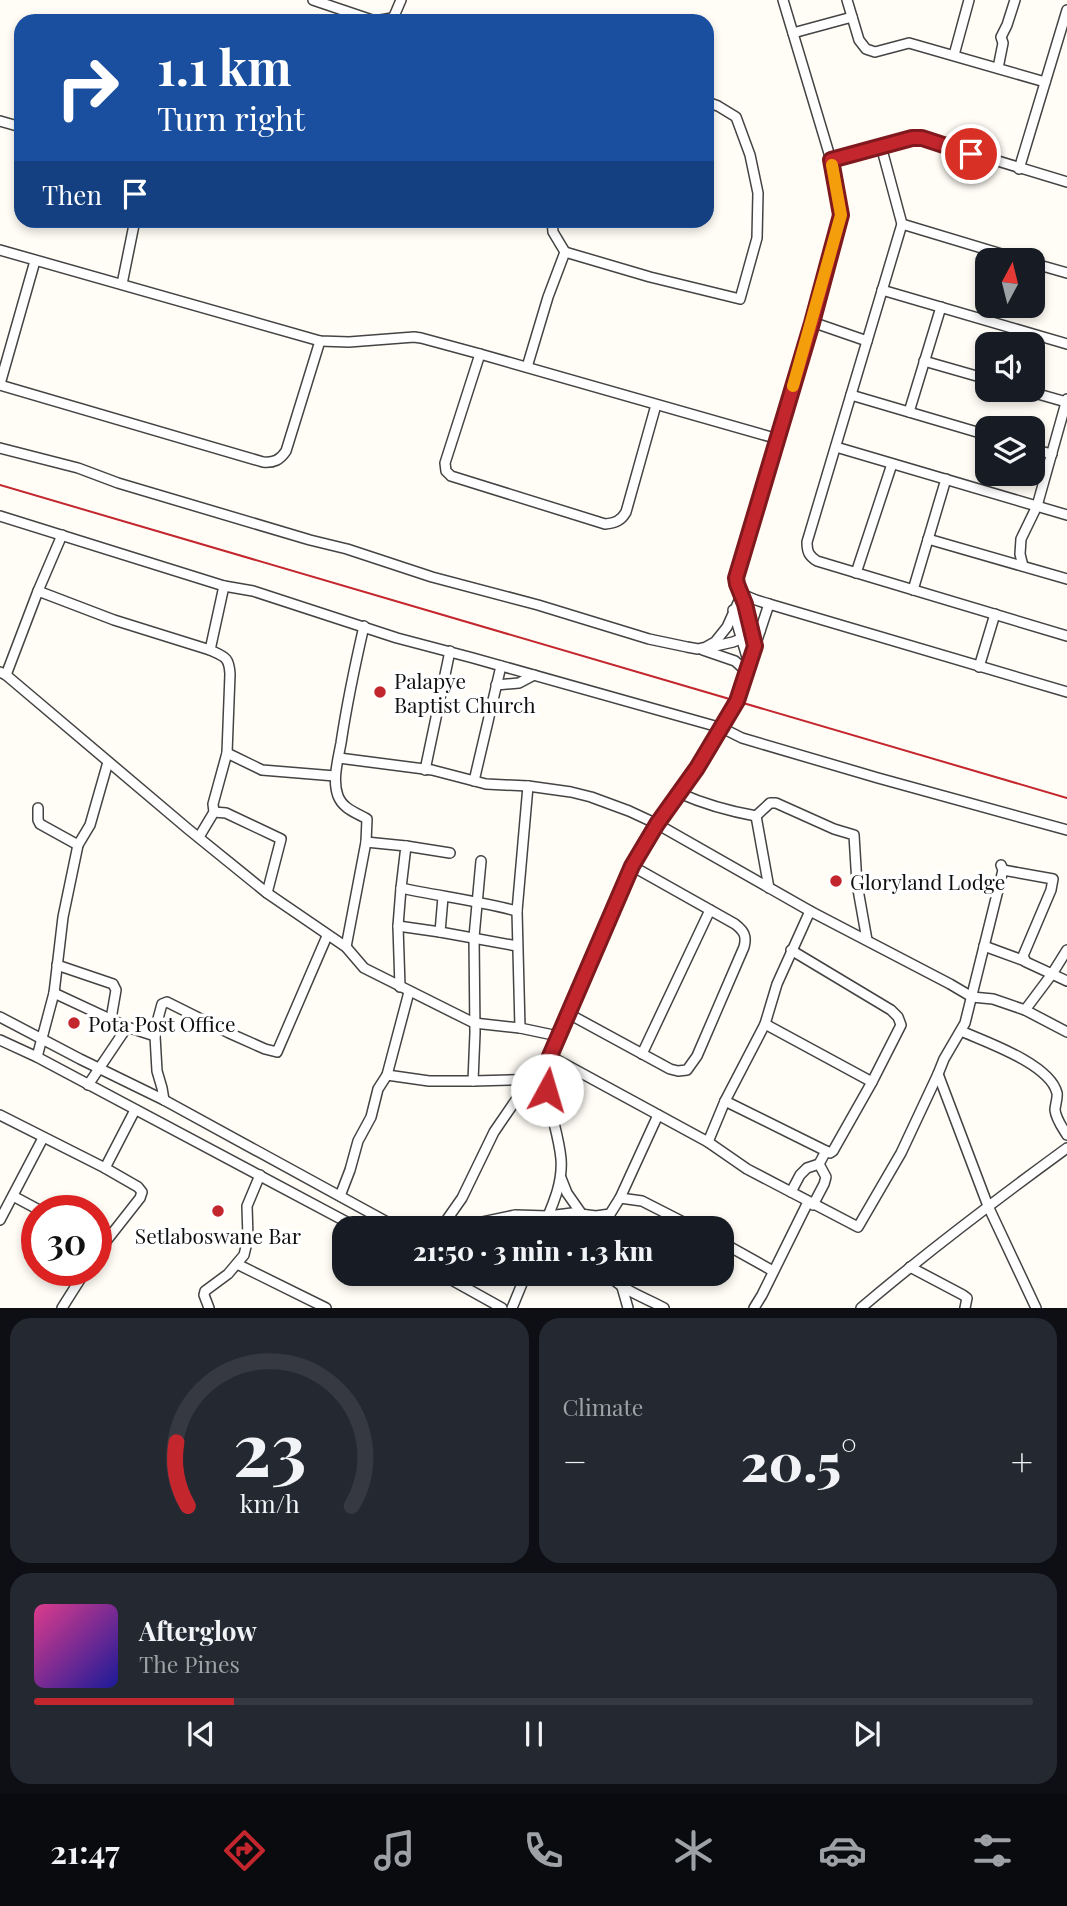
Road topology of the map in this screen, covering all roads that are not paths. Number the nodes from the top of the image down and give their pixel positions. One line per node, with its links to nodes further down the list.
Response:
1 (313, 0): 7 (street)
2 (783, 0): 9 (street)
3 (847, 0): 8 (street)
4 (969, 0): 10 (street)
5 (1015, 0): 11 (street)
6 (1067, 10): 12 (street)
7 (356, 14)
8 (852, 17): 9 (street); 10 (street)
9 (793, 33): 15 (street)
10 (954, 55): 11 (street)
11 (998, 68): 12 (street)
12 (1045, 82): 16 (street)
13 (714, 104): 23 (street)
14 (881, 145): 15 (street); 16 (street); 18 (street)
15 (831, 160): 30 (street)
16 (1019, 169): 17 (street)
17 (1067, 183)
18 (902, 224): 21 (street); 28 (street)
19 (133, 228): 27 (street)
20 (553, 228): 23 (street)
21 (982, 248)
22 (0, 250): 24 (street)
23 (565, 252): 36 (street)
24 (35, 261): 27 (street); 38 (street)
25 (1045, 267): 26 (street)
26 (1067, 273)
27 (122, 284): 31 (street)
28 (883, 290): 29 (street); 32 (street)
29 (940, 307): 33 (street); 35 (street)
30 (812, 323): 32 (street); 45 (street)
31 (320, 341): 34 (street); 38 (street)
32 (867, 341): 39 (street)
33 (1067, 344)
34 (480, 354): 36 (street); 42 (street)
35 (924, 361): 37 (street); 43 (street)
36 (527, 368): 42 (street)
37 (975, 376)
38 (0, 384)
39 (851, 395): 43 (street); 46 (street)
40 (1045, 395): 41 (street)
41 (1067, 401): 49 (street)
42 (656, 405): 45 (street)
43 (909, 412): 44 (street)
44 (975, 431)
45 (778, 439): 63 (street)
46 (836, 447): 50 (street); 58 (street)
47 (0, 448): 71 (street)
48 (1045, 452): 49 (street)
49 (1052, 454): 52 (street)
50 (892, 464): 51 (street); 58 (street)
51 (946, 479): 52 (street); 56 (street)
52 (1037, 506): 53 (street); 57 (street)
53 (1067, 515)
54 (0, 516): 55 (street)
55 (62, 535): 60 (street); 62 (street)
56 (928, 539): 57 (street); 61 (street)
57 (1023, 566): 59 (street)
58 (856, 573): 61 (street)
59 (1067, 579)
60 (224, 586): 67 (street); 72 (street)
61 (914, 590): 66 (street)
62 (38, 591): 72 (street); 77 (street)
63 (742, 594): 64 (street); 65 (street); 68 (street)
64 (769, 604): 68 (street); 75 (street)
65 (733, 610): 70 (street); 71 (street)
66 (995, 614): 69 (street); 75 (street)
67 (364, 626): 73 (street); 83 (street)
68 (756, 633): 70 (street); 76 (street)
69 (1067, 636)
70 (742, 639): 71 (street); 76 (street)
71 (702, 648): 76 (street)
72 (210, 650): 82 (street)
73 (450, 651): 74 (street); 85 (street)
74 (501, 666): 78 (street); 79 (street)
75 (979, 667): 80 (street)
76 (748, 668): 81 (street)
77 (3, 673): 84 (street)
78 (534, 675): 79 (street); 81 (street)
79 (496, 685): 87 (street)
80 (1067, 692)
81 (722, 728): 89 (street); 94 (street)
82 (227, 753): 86 (street); 91 (street)
83 (339, 758): 85 (street); 86 (street)
84 (108, 762): 95 (street); 97 (street)
85 (425, 770): 87 (street)
86 (335, 776): 96 (street)
87 (474, 781): 88 (street)
88 (528, 786): 93 (street); 108 (street)
89 (679, 793): 92 (street); 93 (street)
90 (38, 808): 97 (street)
91 (214, 812): 95 (street); 104 (street)
92 (756, 816): 103 (street); 114 (street)
93 (657, 824): 101 (street); 103 (street)
94 (1067, 830)
95 (200, 837): 104 (street)
96 (366, 842): 98 (street); 117 (street)
97 (78, 845): 121 (street)
98 (407, 846): 99 (street); 102 (street)
99 (450, 853)
100 (481, 861): 106 (street)
101 (632, 866): 107 (street); 129 (street)
102 (401, 888): 105 (street); 110 (street)
103 (768, 888): 109 (street)
104 (267, 894): 112 (street)
105 (443, 897): 106 (street); 111 (street)
106 (476, 900): 108 (street); 113 (street)
107 (710, 910): 142 (street); 142 (street)
108 (517, 911): 115 (street)
109 (810, 911): 114 (street); 118 (street)
110 (398, 926): 111 (street); 124 (street)
111 (440, 932): 113 (street)
112 (327, 936): 117 (street); 138 (street)
113 (474, 937): 115 (street); 132 (street)
114 (867, 940): 127 (street)
115 (517, 946): 135 (street)
116 (984, 946): 120 (street); 120 (street); 127 (street)
117 (346, 947): 124 (street)
118 (792, 950): 133 (street); 151 (street)
119 (1067, 950): 122 (street)
120 (1025, 961): 122 (street)
121 (57, 965): 126 (street); 131 (street)
122 (1052, 974): 123 (street); 128 (street)
123 (1067, 981)
124 (400, 987): 125 (street)
125 (409, 992): 132 (street); 147 (street)
126 (54, 993): 131 (street); 141 (street)
127 (972, 997): 128 (street); 136 (street)
128 (1025, 1010): 137 (street)
129 (569, 1014): 139 (street); 142 (street)
130 (0, 1017): 141 (street)
131 (111, 1019): 134 (street)
132 (474, 1023): 135 (street); 150 (street)
133 (765, 1024): 151 (street); 154 (street)
134 (127, 1027): 138 (street); 145 (street)
135 (520, 1028): 139 (street)
136 (961, 1031): 146 (street); 158 (street)
137 (1067, 1032)
138 (155, 1036): 153 (street)
139 (558, 1036): 143 (street)
140 (0, 1040): 144 (street)
141 (42, 1040): 144 (street); 145 (street)
142 (642, 1054)
143 (550, 1056): 149 (street); 157 (street)
144 (37, 1057): 152 (street)
145 (100, 1069): 152 (street); 153 (street)
146 (938, 1074): 172 (street); 173 (street)
147 (387, 1075): 150 (street); 169 (street)
148 (531, 1078): 149 (street); 150 (street); 178 (street)
149 (546, 1079): 166 (street)
150 (473, 1081)
151 (872, 1082): 162 (street)
152 (89, 1085): 155 (street)
153 (164, 1100): 169 (street)
154 (725, 1101): 160 (street); 162 (street)
155 (135, 1110): 164 (street); 165 (street)
156 (0, 1115): 159 (street)
157 (658, 1115): 160 (street); 170 (street)
158 (1067, 1135)
159 (43, 1138): 164 (street); 168 (street)
160 (708, 1142): 167 (street)
161 (1067, 1148): 173 (street)
162 (826, 1151): 163 (street)
163 (819, 1164): 167 (street); 172 (street)
164 (105, 1168): 183 (street)
165 (260, 1175): 176 (street); 185 (street)
166 (560, 1177): 174 (street); 180 (street)
167 (790, 1192): 172 (street)
168 (13, 1196): 171 (street); 182 (street)
169 (340, 1196): 177 (street)
170 (620, 1198): 175 (street); 181 (street)
171 (21, 1200)
172 (810, 1203): 187 (street)
173 (988, 1206): 186 (street); 202 (street)
174 (583, 1214): 175 (street); 180 (street)
175 (610, 1214)
176 (336, 1216)
177 (376, 1216)
178 (449, 1216)
179 (510, 1216): 180 (street)
180 (548, 1216)
181 (671, 1216)
182 (0, 1220)
183 (112, 1228)
184 (734, 1249): 187 (street)
185 (237, 1265): 193 (street); 194 (street)
186 (910, 1266): 200 (street); 201 (street)
187 (774, 1271): 199 (street)
188 (76, 1286): 192 (street)
189 (463, 1286): 195 (street)
190 (521, 1286): 196 (street)
191 (622, 1286): 197 (street); 198 (street)
192 (62, 1307)
193 (209, 1307)
194 (326, 1307)
195 (502, 1307)
196 (512, 1307)
197 (628, 1307)
198 (664, 1307)
199 (754, 1307)
200 (861, 1307)
201 (965, 1307)
202 (1036, 1307)

